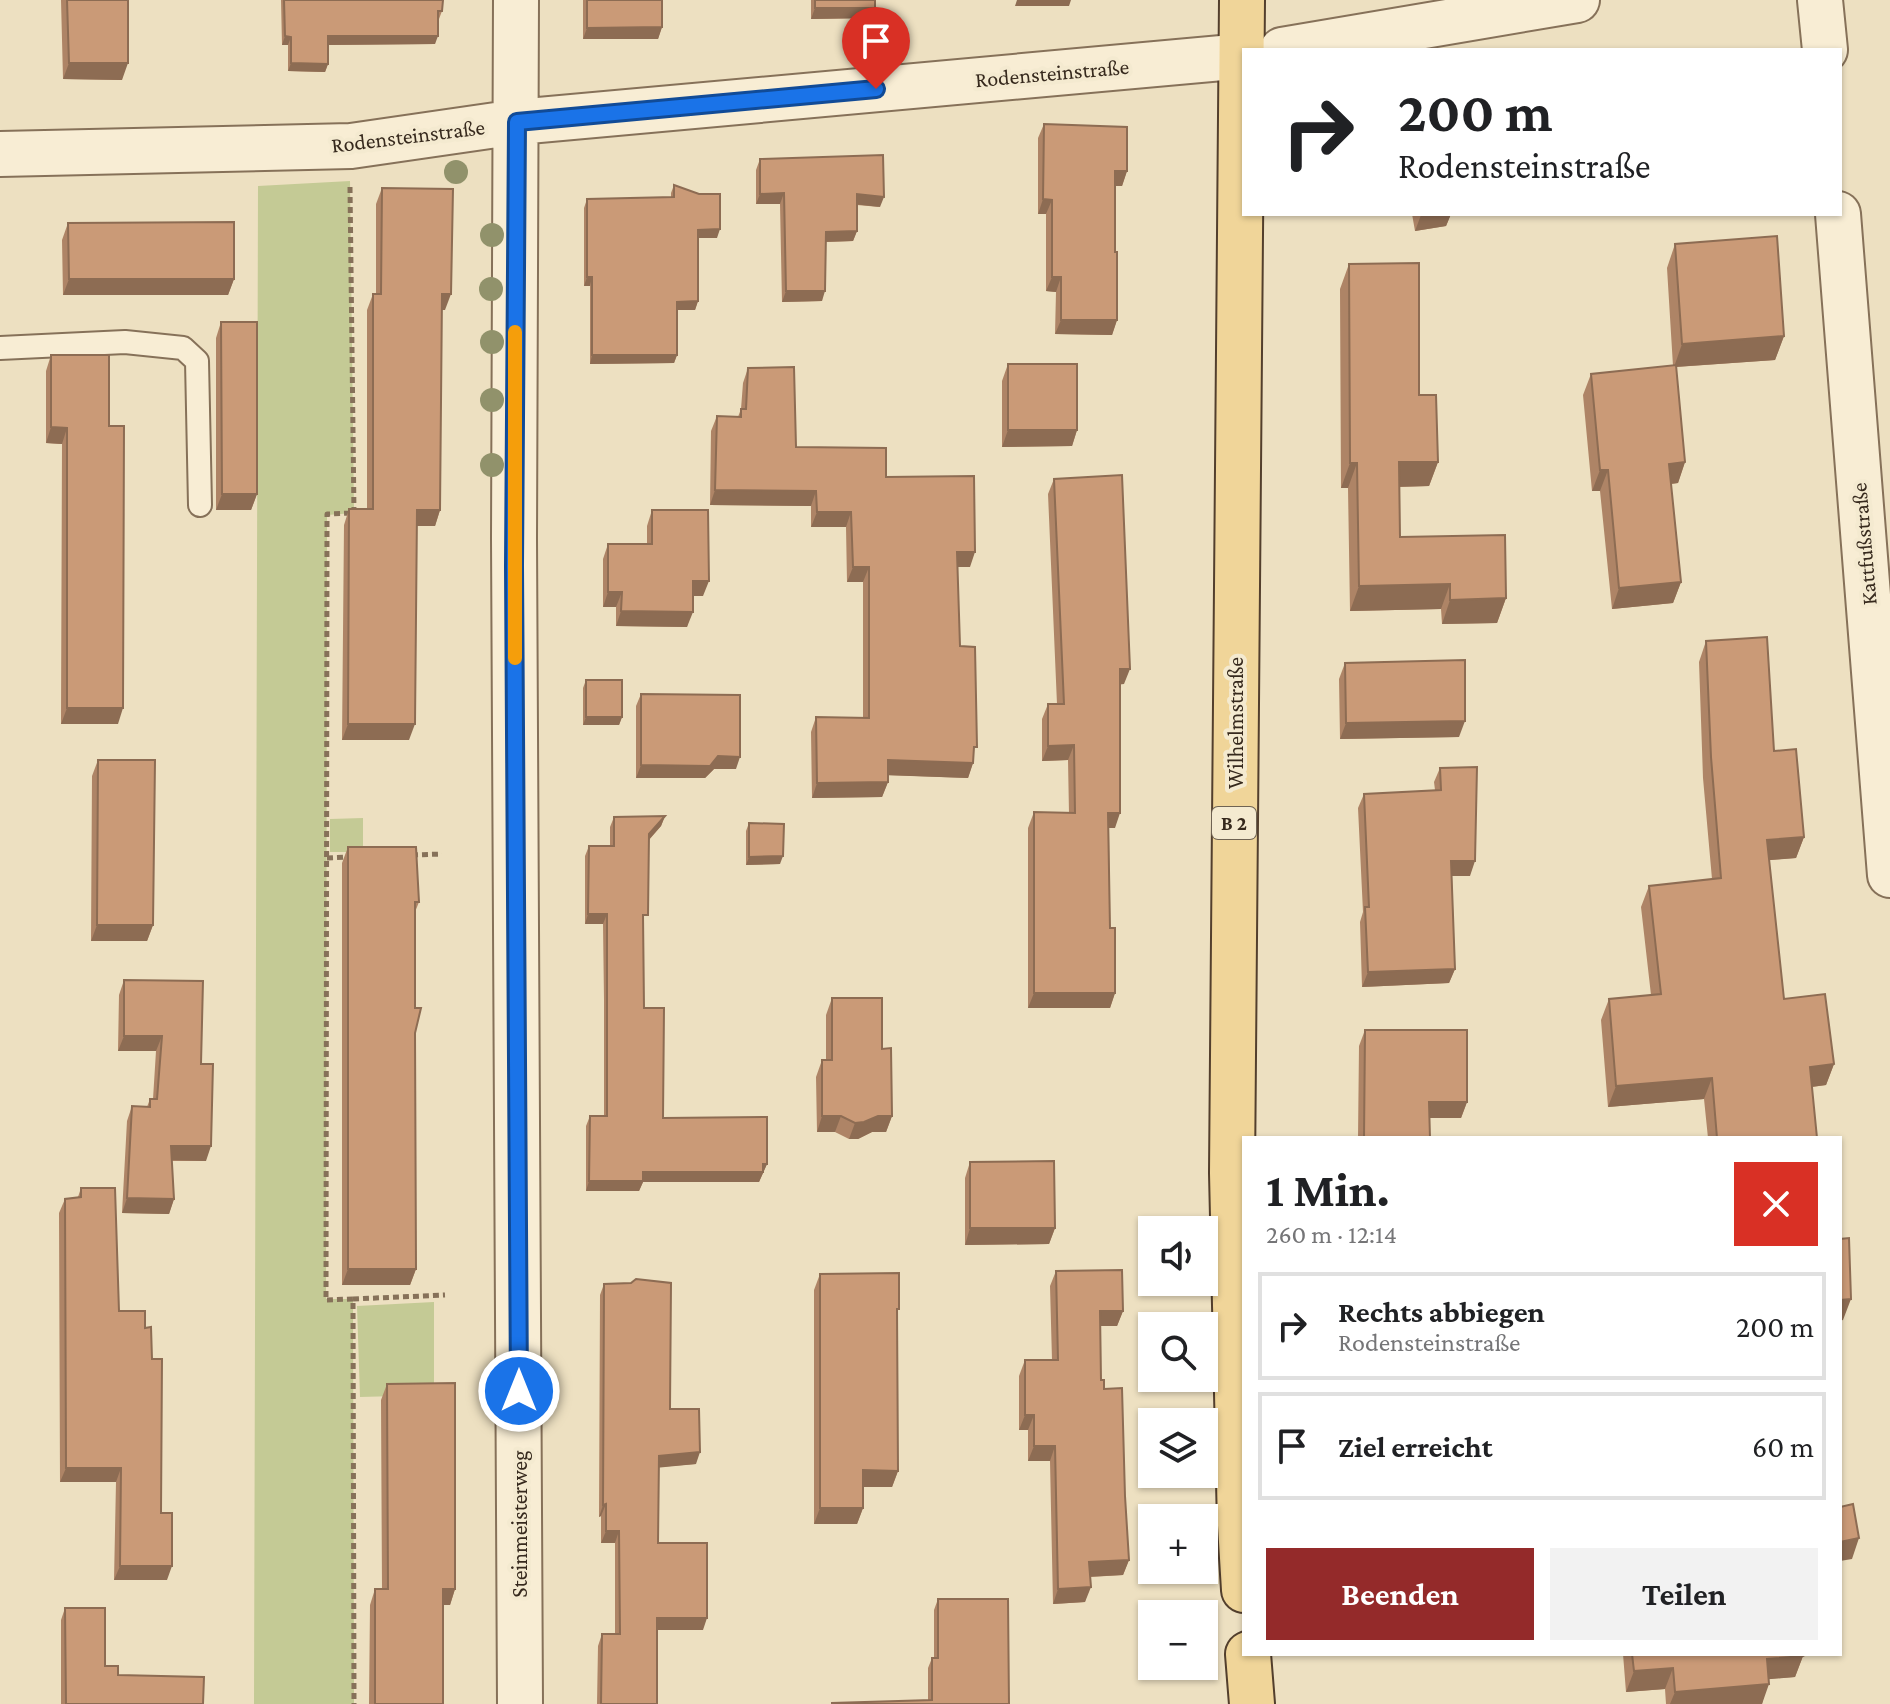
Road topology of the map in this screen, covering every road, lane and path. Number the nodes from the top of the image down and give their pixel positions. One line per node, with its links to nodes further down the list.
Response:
1 (516, 0): 9 (street, Steinmeisterweg)
2 (1242, 0): 5 (main road, Wilhelmstraße / B 2)
3 (1577, 0): 6 (street, Rodensteinstraße)
4 (1820, 0): 7 (street)
5 (1254, 48)
6 (1292, 48)
7 (1825, 48)
8 (1242, 55): 9 (street, Rodensteinstraße)
9 (517, 122): 11 (street, Rodensteinstraße); 26 (street, Steinmeisterweg)
10 (1242, 145): 23 (main road, Wilhelmstraße / B 2)
11 (0, 154)
12 (350, 181): 19 (path)
13 (1838, 216): 20 (street, Kattfußstraße)
14 (0, 348): 15 (lane)
15 (200, 505)
16 (442, 854): 17 (path)
17 (399, 855)
18 (356, 857): 19 (path)
19 (327, 858): 22 (path)
20 (1890, 875)
21 (445, 1295): 22 (path)
22 (353, 1299): 25 (path)
23 (1242, 1558)
24 (1248, 1656): 27 (main road)
25 (354, 1704)
26 (520, 1704)
27 (1252, 1704)

